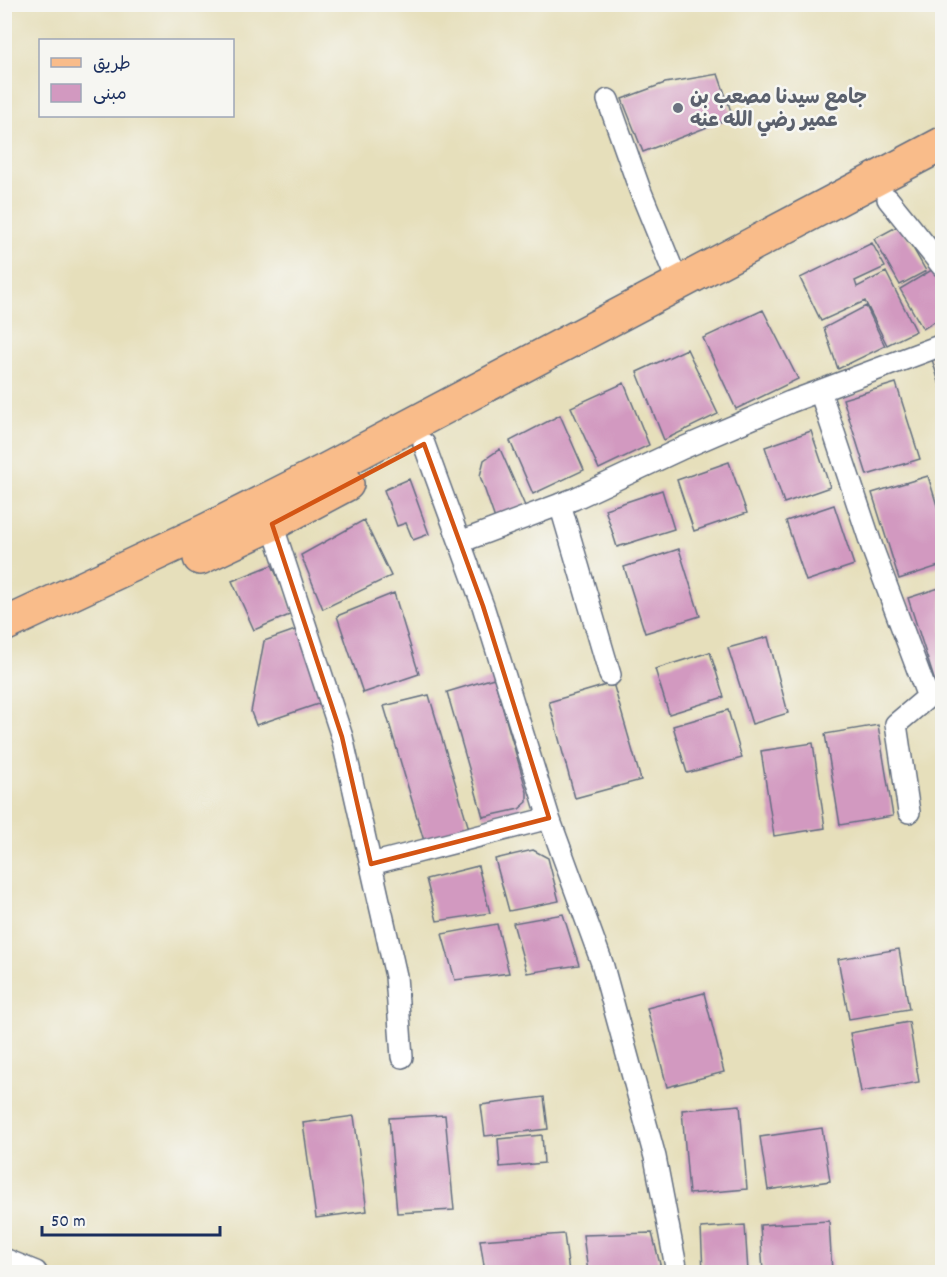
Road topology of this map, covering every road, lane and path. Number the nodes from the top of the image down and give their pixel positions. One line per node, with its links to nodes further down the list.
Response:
1 (608, 100): 6 (street)
2 (942, 144): 6 (main road)
3 (942, 170): 4 (main road)
4 (888, 199): 5 (street); 9 (main road)
5 (942, 266)
6 (678, 283): 13 (main road)
7 (942, 345): 8 (street)
8 (820, 391): 10 (street); 16 (street)
9 (424, 444): 11 (main road); 12 (street)
10 (560, 504): 12 (street); 15 (street)
11 (272, 524): 14 (main road); 19 (street)
12 (460, 542): 18 (street)
13 (4, 625)
14 (4, 646)
15 (610, 675)
16 (935, 695): 17 (street)
17 (909, 812)
18 (549, 818): 19 (street); 23 (street)
19 (371, 864): 20 (street)
20 (402, 1057)
21 (4, 1259): 22 (street)
22 (36, 1272)
23 (676, 1272)

